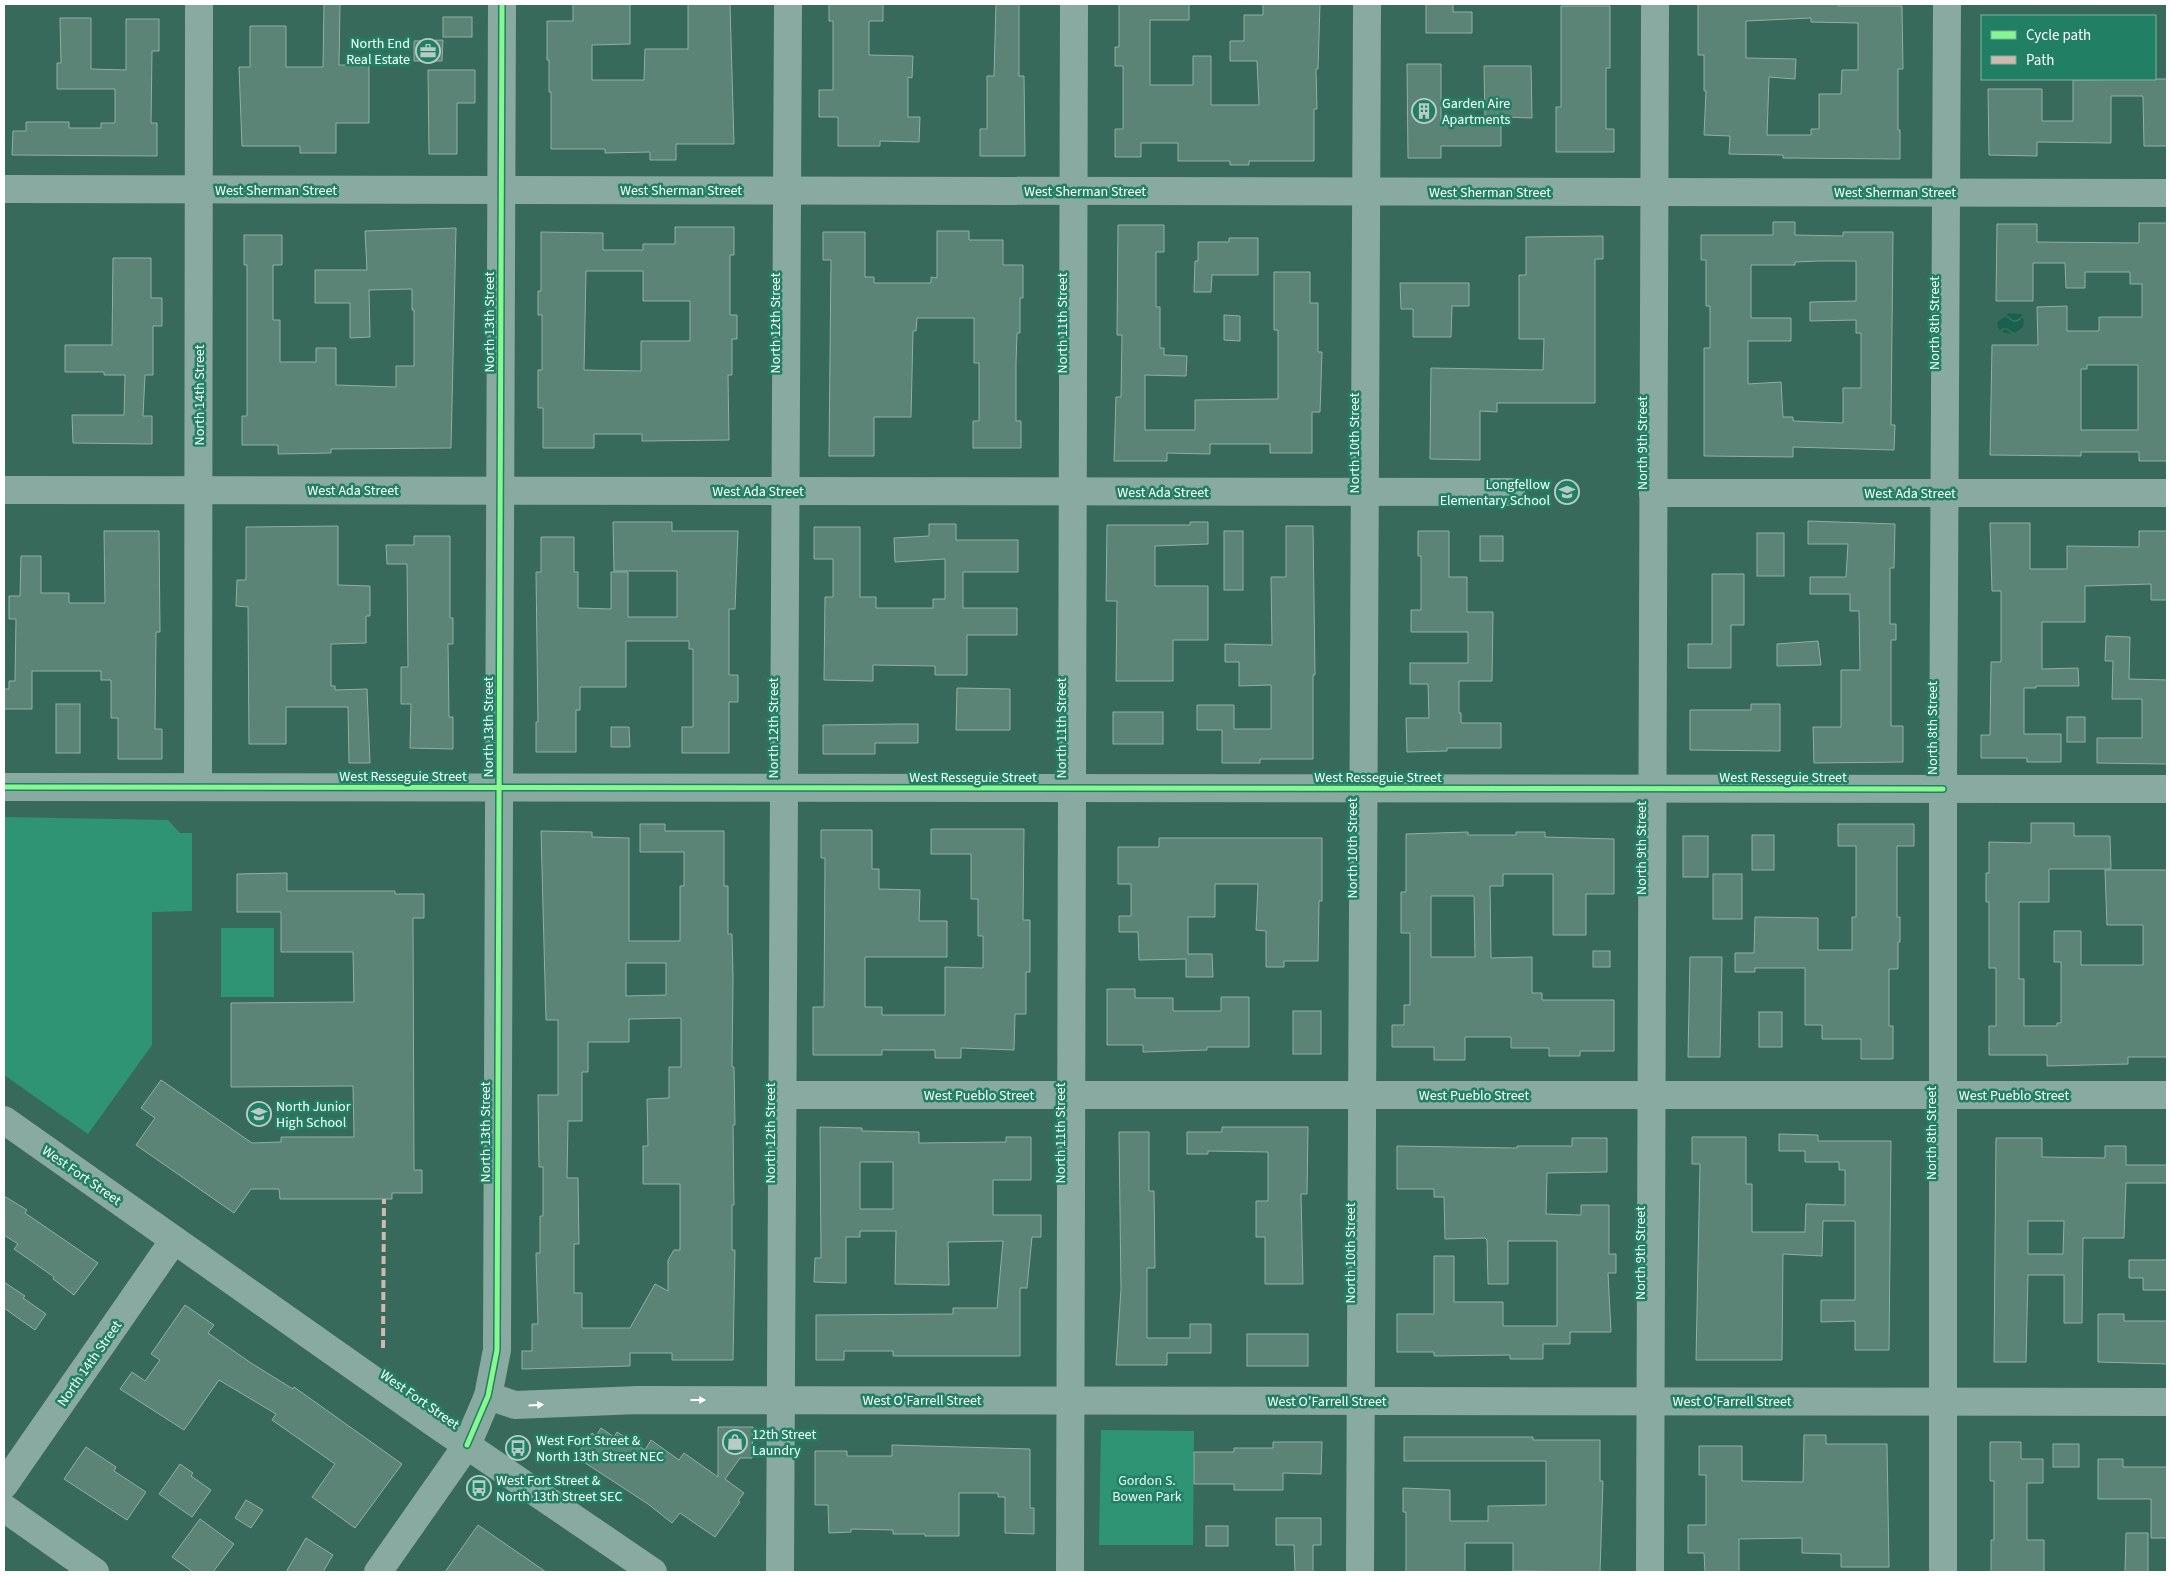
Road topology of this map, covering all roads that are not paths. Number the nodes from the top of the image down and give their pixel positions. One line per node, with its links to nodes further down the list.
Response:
1 (199, 4): 9 (street, North 14th Street)
2 (502, 4): 10 (street, North 13th Street)
3 (788, 4): 11 (street, North 12th Street)
4 (1074, 4): 12 (street, North 11th Street)
5 (1367, 4): 13 (street, North 10th Street)
6 (1655, 4): 14 (street, North 9th Street)
7 (1947, 4): 15 (street, North 8th Street)
8 (4, 189): 9 (street, West Sherman Street)
9 (199, 190): 10 (street, West Sherman Street); 18 (street, North 14th Street)
10 (501, 190): 11 (street, West Sherman Street); 19 (street, North 13th Street)
11 (787, 190): 12 (street, West Sherman Street); 20 (street, North 12th Street)
12 (1073, 191): 13 (street, West Sherman Street); 21 (street, North 11th Street)
13 (1366, 192): 14 (street, West Sherman Street); 22 (street, North 10th Street)
14 (1654, 192): 15 (street, West Sherman Street); 24 (street, North 9th Street)
15 (1946, 192): 16 (street, West Sherman Street); 25 (street, North 8th Street)
16 (2167, 192)
17 (4, 490): 18 (street, West Ada Street)
18 (198, 490): 19 (street, West Ada Street); 28 (street, North 14th Street)
19 (500, 491): 20 (street, West Ada Street); 29 (street, North 13th Street)
20 (785, 491): 21 (street, West Ada Street); 30 (street, North 12th Street)
21 (1073, 491): 22 (street, West Ada Street); 31 (street, North 11th Street)
22 (1365, 492): 23 (street, West Ada Street); 32 (street, North 10th Street)
23 (1511, 492)
24 (1653, 493): 25 (street, West Ada Street); 33 (street, North 9th Street)
25 (1944, 493): 26 (street, West Ada Street); 34 (street, North 8th Street)
26 (2167, 493)
27 (4, 787): 28 (street, West Resseguie Street)
28 (198, 787): 29 (street, West Resseguie Street)
29 (499, 788): 30 (street, West Resseguie Street); 44 (street, North 13th Street)
30 (783, 788): 31 (street, West Resseguie Street); 36 (street, North 12th Street)
31 (1072, 788): 32 (street, West Resseguie Street); 37 (street, North 11th Street)
32 (1364, 788): 33 (street, West Resseguie Street); 38 (street, North 10th Street)
33 (1652, 788): 34 (street, West Resseguie Street); 39 (street, North 9th Street)
34 (1943, 789): 35 (street, West Resseguie Street); 40 (street, North 8th Street)
35 (2167, 789)
36 (782, 1095): 37 (street, West Pueblo Street); 45 (street, North 12th Street)
37 (1071, 1095): 38 (street, West Pueblo Street); 46 (street, North 11th Street)
38 (1362, 1095): 39 (street, West Pueblo Street); 47 (street, North 10th Street)
39 (1651, 1095): 40 (street, West Pueblo Street); 48 (street, North 9th Street)
40 (1943, 1095): 41 (street, West Pueblo Street); 49 (street, North 8th Street)
41 (2167, 1095)
42 (4, 1120): 43 (street, West Fort Street)
43 (174, 1240): 51 (street, West Fort Street); 52 (street, North 14th Street)
44 (488, 1396): 45 (street, West O'Farrell Street, one-way to 45); 51 (street, North 13th Street)
45 (780, 1400): 46 (street, West O'Farrell Street); 57 (street, North 12th Street)
46 (1070, 1400): 47 (street, West O'Farrell Street); 58 (street, North 11th Street)
47 (1360, 1401): 48 (street, West O'Farrell Street); 59 (street, North 10th Street)
48 (1650, 1401): 49 (street, West O'Farrell Street); 60 (street, North 9th Street)
49 (1942, 1402): 50 (street, West O'Farrell Street); 61 (street, North 8th Street)
50 (2167, 1402)
51 (467, 1445): 55 (street, North 13th Street); 56 (street, West Fort Street)
52 (4, 1485)
53 (4, 1508): 54 (street)
54 (96, 1572)
55 (378, 1572)
56 (654, 1572)
57 (780, 1572)
58 (1070, 1572)
59 (1360, 1572)
60 (1650, 1572)
61 (1943, 1572)

